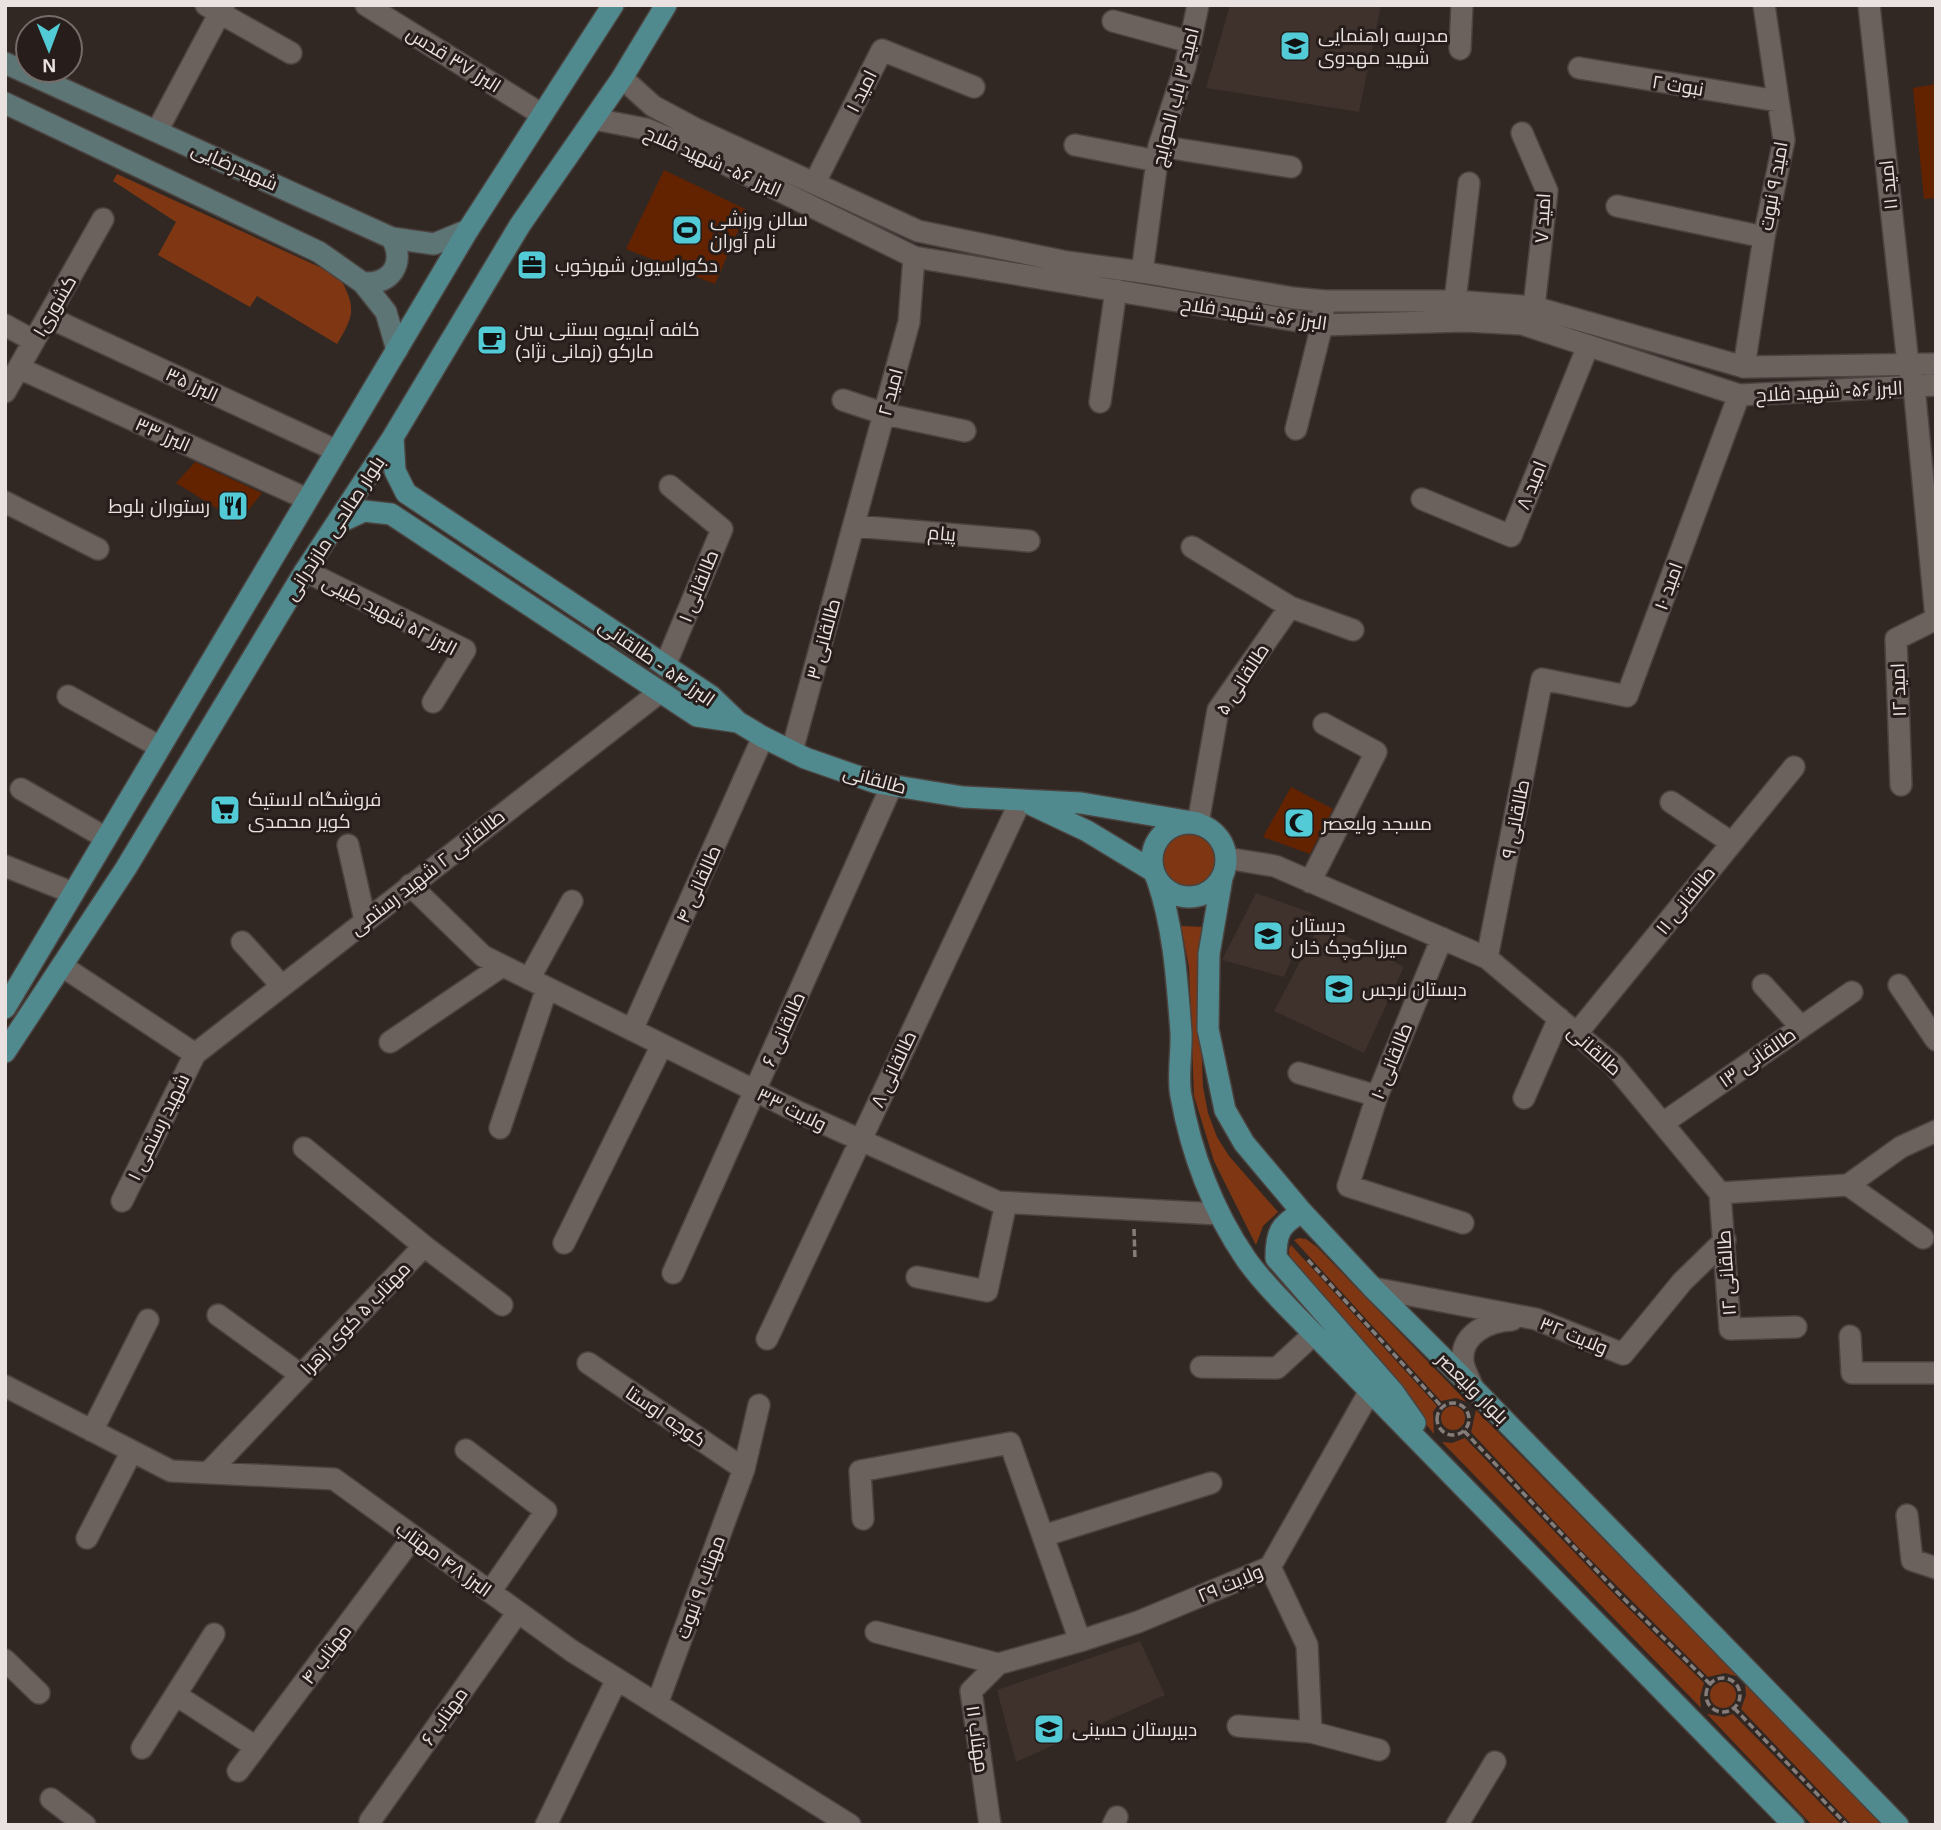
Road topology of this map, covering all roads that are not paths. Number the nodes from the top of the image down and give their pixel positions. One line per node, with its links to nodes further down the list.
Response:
1 (366, 5): 19 (street, البرز ۳۷ قدس)
2 (613, 5): 19 (main road, بلوار صالحی مازندرانی)
3 (666, 5): 15 (main road, بلوار صالحی مازندرانی)
4 (1198, 5): 10 (street, امید ۳ باب الحوایج)
5 (1462, 5): 11 (street)
6 (1764, 5): 17 (street, امید ۹ نبوت)
7 (1868, 5): 46 (street, امید ۱۱)
8 (217, 8): 12 (street); 21 (street)
9 (1113, 21): 10 (street)
10 (1190, 41): 24 (street, امید ۳ باب الحوایج)
11 (1460, 49)
12 (291, 54)
13 (5, 63): 21 (main road, شهیدرضایی)
14 (1579, 68): 17 (street, نبوت ۲)
15 (622, 78): 20 (main road, بلوار صالحی مازندرانی); 26 (street, البرز ۵۶- شهید فلاح)
16 (974, 87): 26 (street, امید ۱)
17 (1778, 101): 31 (street, امید ۹ نبوت)
18 (5, 103): 35 (main road)
19 (541, 114): 30 (main road, بلوار صالحی مازندرانی)
20 (594, 119): 33 (street, البرز ۵۶- شهید فلاح); 59 (main road, بلوار صالحی مازندرانی)
21 (157, 131): 32 (main road, شهیدرضایی)
22 (1521, 133): 39 (street, امید ۷)
23 (1075, 145): 24 (street)
24 (1158, 154): 25 (street); 34 (street, امید ۳ باب الحوایج)
25 (1291, 167)
26 (815, 182): 34 (street, البرز ۵۶- شهید فلاح)
27 (1469, 183): 38 (street)
28 (1618, 206): 31 (street)
29 (103, 219): 40 (street, کشوری۱)
30 (468, 230): 32 (main road, شهیدرضایی); 45 (main road, بلوار صالحی مازندرانی)
31 (1764, 237): 48 (street, امید ۹ نبوت)
32 (392, 238): 35 (main road)
33 (914, 257): 36 (street, البرز ۵۶- شهید فلاح); 56 (street, امید ۲)
34 (1142, 272): 37 (street, البرز ۵۶- شهید فلاح)
35 (363, 283): 45 (main road)
36 (1116, 290): 42 (street, البرز ۵۶- شهید فلاح); 55 (street)
37 (1324, 301): 38 (street, البرز ۵۶- شهید فلاح); 42 (street)
38 (1455, 301): 39 (street, البرز ۵۶- شهید فلاح)
39 (1534, 307): 48 (street, البرز ۵۶- شهید فلاح)
40 (48, 317): 43 (street, کشوری۱); 60 (street, البرز ۳۵)
41 (5, 325): 43 (street)
42 (1322, 325): 44 (street, البرز ۵۶- شهید فلاح); 57 (street)
43 (34, 341): 49 (street, کشوری۱)
44 (1588, 346): 53 (street, البرز ۵۶- شهید فلاح); 63 (street, امید ۸)
45 (397, 350): 60 (main road, بلوار صالحی مازندرانی)
46 (1908, 364): 47 (street, البرز ۵۶- شهید فلاح); 48 (street, البرز ۵۶- شهید فلاح); 51 (street, امید ۱۲)
47 (1936, 364)
48 (1744, 366)
49 (19, 369): 52 (street, کشوری۱); 62 (street, البرز ۳۳)
50 (1936, 385): 51 (street, البرز ۵۶- شهید فلاح)
51 (1914, 386): 53 (street, البرز ۵۶- شهید فلاح); 74 (street, امید ۱۲)
52 (5, 392)
53 (1739, 396): 77 (street, امید ۱۰)
54 (843, 400): 56 (street)
55 (1100, 402)
56 (885, 414): 58 (street); 68 (street, امید ۲)
57 (1296, 429)
58 (965, 431)
59 (393, 437): 64 (main road, البرز ۵۴ - طالقانی); 67 (main road, بلوار صالحی مازندرانی)
60 (335, 450): 62 (main road, بلوار صالحی مازندرانی)
61 (670, 486): 76 (street, طالقانی ۱)
62 (307, 499): 84 (main road, بلوار صالحی مازندرانی)
63 (1422, 499)
64 (418, 501): 66 (main road); 76 (main road, البرز ۵۴ - طالقانی)
65 (5, 502): 71 (street)
66 (400, 521): 67 (main road, البرز ۵۴ - طالقانی); 78 (main road, البرز ۵۴ - طالقانی)
67 (334, 526): 72 (main road, بلوار صالحی مازندرانی)
68 (854, 526): 69 (street, پیام); 85 (street, طالقانی ۳)
69 (1029, 541)
70 (1192, 547): 73 (street)
71 (99, 549)
72 (304, 571): 80 (street, البرز ۵۲ شهید طیبی); 107 (main road, بلوار صالحی مازندرانی)
73 (1290, 607): 75 (street); 92 (street, طالقانی ۵)
74 (1936, 619): 88 (street, امید ۱۲)
75 (1353, 630)
76 (665, 666): 81 (main road, البرز ۵۴ - طالقانی)
77 (1542, 679): 106 (street, طالقانی ۹)
78 (660, 692): 81 (main road, البرز ۵۴ - طالقانی); 100 (street, طالقانی ۲ شهید رستمی)
79 (68, 696): 84 (street)
80 (433, 702)
81 (738, 723): 83 (main road, طالقانی)
82 (1324, 724): 99 (street)
83 (764, 737): 85 (main road, طالقانی); 118 (street, طالقانی ۴)
84 (160, 747): 93 (main road, بلوار صالحی مازندرانی)
85 (792, 751): 87 (main road, طالقانی)
86 (1794, 767): 94 (street, طالقانی ۱۱)
87 (892, 785): 90 (main road, طالقانی); 126 (street, طالقانی ۶)
88 (1901, 785)
89 (21, 789): 93 (street)
90 (1021, 800): 92 (main road, طالقانی); 98 (main road, طالقانی); 132 (street, طالقانی ۸)
91 (1671, 802): 94 (street)
92 (1198, 823): 97 (main road); 98 (main road)
93 (106, 838): 101 (main road, بلوار صالحی مازندرانی)
94 (1732, 843): 119 (street, طالقانی ۱۱)
95 (348, 845): 103 (street)
96 (5, 866): 101 (street)
97 (1224, 868): 98 (main road); 99 (street, طالقانی); 138 (main road, بلوار ولیعصر)
98 (1155, 875): 139 (main road)
99 (1310, 881): 104 (street, طالقانی)
100 (410, 885): 103 (street, طالقانی ۲ شهید رستمی); 108 (street, ولایت ٣۳)
101 (73, 893): 114 (main road, بلوار صالحی مازندرانی)
102 (572, 901): 109 (street)
103 (365, 920): 110 (street, طالقانی ۲ شهید رستمی)
104 (1442, 938): 106 (street, طالقانی); 127 (street, طالقانی ۱۰)
105 (242, 942): 110 (street)
106 (1487, 958): 116 (street, طالقانی)
107 (62, 965): 123 (main road, بلوار صالحی مازندرانی); 124 (street)
108 (502, 966): 109 (street, ولایت ٣۳); 121 (street)
109 (538, 984): 118 (street, ولایت ٣۳); 130 (street)
110 (281, 985): 124 (street, طالقانی ۲ شهید رستمی)
111 (1763, 985): 117 (street)
112 (1899, 985): 115 (street)
113 (1852, 992): 117 (street, طالقانی ۱۳)
114 (5, 1008)
115 (1929, 1017): 120 (street)
116 (1559, 1018): 119 (street, طالقانی); 128 (street)
117 (1801, 1027): 129 (street, طالقانی ۱۳)
118 (632, 1030): 122 (street, ولایت ٣۳)
119 (1577, 1033): 129 (street, طالقانی)
120 (1936, 1040)
121 (390, 1042)
122 (662, 1045): 126 (street, ولایت ٣۳); 143 (street)
123 (5, 1052)
124 (195, 1054): 136 (street, شهید رستمی ۱)
125 (1299, 1073): 127 (street)
126 (755, 1091): 132 (street, ولایت ٣۳); 145 (street, طالقانی ۶)
127 (1377, 1096): 140 (street, طالقانی ۱۰)
128 (1524, 1098)
129 (1663, 1124): 135 (street, طالقانی)
130 (500, 1128)
131 (1936, 1131): 134 (street)
132 (859, 1140): 137 (street, ولایت ٣۳); 155 (street, طالقانی ۸)
133 (304, 1147): 144 (street, مهتاب ۵ کوی زهرا)
134 (1848, 1185): 135 (street); 141 (street)
135 (1720, 1193): 142 (street, طالقانی ۱۲)
136 (121, 1201)
137 (1006, 1203): 139 (street, ولایت ٣۳); 146 (street)
138 (1302, 1212): 147 (main road, بلوار ولیعصر); 169 (main road)
139 (1218, 1214): 153 (main road)
140 (1463, 1223)
141 (1923, 1238)
142 (1725, 1240): 150 (street, ولایت ۳۲); 152 (street, طالقانی ۱۲)
143 (564, 1243)
144 (424, 1246): 148 (street); 159 (street, مهتاب ۵ کوی زهرا)
145 (673, 1273)
146 (917, 1277)
147 (1373, 1288): 150 (street, ولایت ۳۲); 161 (main road, بلوار ولیعصر)
148 (502, 1305)
149 (218, 1315): 159 (street)
150 (1536, 1319): 161 (street)
151 (148, 1320): 164 (street)
152 (1796, 1327)
153 (1314, 1334): 157 (street); 162 (main road)
154 (1850, 1336): 158 (street)
155 (767, 1339)
156 (588, 1363): 167 (street, کوچه اوستا)
157 (1200, 1367)
158 (1936, 1373)
159 (301, 1375): 168 (street, مهتاب ۵ کوی زهرا)
160 (5, 1386): 164 (street, البرز ۴۸ مهتاب)
161 (1474, 1388): 204 (main road, بلوار ولیعصر)
162 (1370, 1391): 169 (main road); 176 (street, ولایت ٢٩)
163 (759, 1405): 167 (street, مهتاب ۹ نبوت)
164 (92, 1431): 166 (street, البرز ۴۸ مهتاب)
165 (466, 1450): 178 (street)
166 (132, 1451): 168 (street, البرز ۴۸ مهتاب); 175 (street)
167 (744, 1469): 188 (street, مهتاب ۹ نبوت)
168 (208, 1473): 174 (street, البرز ۴۸ مهتاب)
169 (1450, 1473): 203 (main road)
170 (1212, 1483): 173 (street)
171 (1907, 1515): 177 (street)
172 (863, 1520): 173 (street)
173 (1043, 1536): 182 (street)
174 (413, 1537): 178 (street, البرز ۴۸ مهتاب); 191 (street, مهتاب ۴)
175 (87, 1538)
176 (1270, 1567): 182 (street, ولایت ٢٩); 190 (street)
177 (1936, 1569)
178 (490, 1592): 179 (street, البرز ۴۸ مهتاب)
179 (518, 1612): 185 (street, البرز ۴۸ مهتاب); 197 (street, مهتاب ۶)
180 (876, 1632): 184 (street)
181 (214, 1634): 187 (street)
182 (1080, 1642): 184 (street, مهتاب ۱۱)
183 (5, 1660): 186 (street)
184 (998, 1664): 201 (street, مهتاب ۱۱)
185 (617, 1679): 188 (street, البرز ۴۸ مهتاب); 199 (street)
186 (39, 1693)
187 (176, 1695): 191 (street); 192 (street)
188 (657, 1704): 200 (street, البرز ۴۸ مهتاب)
189 (1238, 1726): 190 (street)
190 (1311, 1731): 193 (street)
191 (256, 1747): 195 (street, مهتاب ۴)
192 (142, 1748)
193 (1379, 1750)
194 (1495, 1762): 202 (street)
195 (238, 1770)
196 (51, 1798): 198 (street)
197 (370, 1821)
198 (85, 1825)
199 (546, 1825)
200 (850, 1825)
201 (989, 1825)
202 (1457, 1825)
203 (1794, 1825)
204 (1898, 1825)

